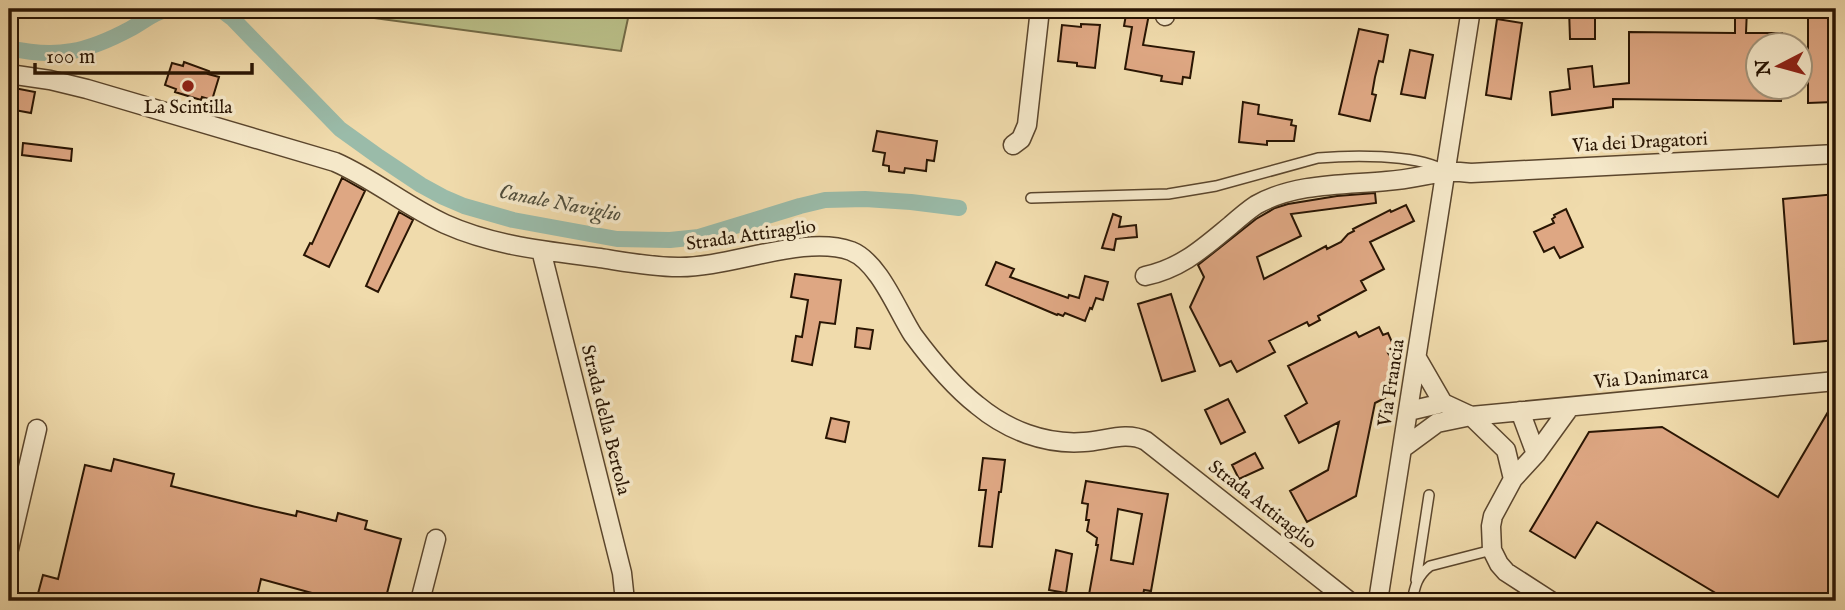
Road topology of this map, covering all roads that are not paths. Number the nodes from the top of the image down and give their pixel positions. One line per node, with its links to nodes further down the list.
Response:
1 (1040, 9): 4 (street)
2 (1471, 9): 6 (street, Via Francia)
3 (9, 74): 8 (street, Strada Attiraglio)
4 (1013, 145)
5 (1836, 154): 6 (street, Via dei Dragatori)
6 (1446, 172): 7 (lane); 9 (street, Via dei Dragatori); 10 (street, Via Francia)
7 (1031, 198)
8 (541, 250): 29 (street, Strada della Bertola); 30 (street, Strada Attiraglio)
9 (1145, 276)
10 (1417, 358): 12 (street); 14 (street, Via Francia)
11 (1836, 381): 13 (street, Via Danimarca)
12 (1443, 403): 14 (street); 16 (street)
13 (1570, 407): 15 (street, Via Danimarca); 21 (street)
14 (1409, 411): 17 (street); 19 (street, Via Francia)
15 (1520, 411): 16 (street, Via Danimarca); 20 (street); 21 (street)
16 (1471, 416): 17 (street, Via Danimarca); 20 (street)
17 (1437, 423): 19 (street, Via Danimarca)
18 (37, 429): 25 (street)
19 (1402, 448): 31 (street, Via Francia)
20 (1507, 450): 22 (street)
21 (1536, 454): 22 (street)
22 (1513, 479): 26 (street)
23 (1429, 495): 27 (lane)
24 (436, 539): 28 (street)
25 (9, 549)
26 (1492, 550): 27 (lane); 33 (street)
27 (1415, 585): 32 (lane)
28 (420, 601)
29 (625, 601)
30 (1349, 601)
31 (1378, 601)
32 (1412, 601)
33 (1551, 601)

